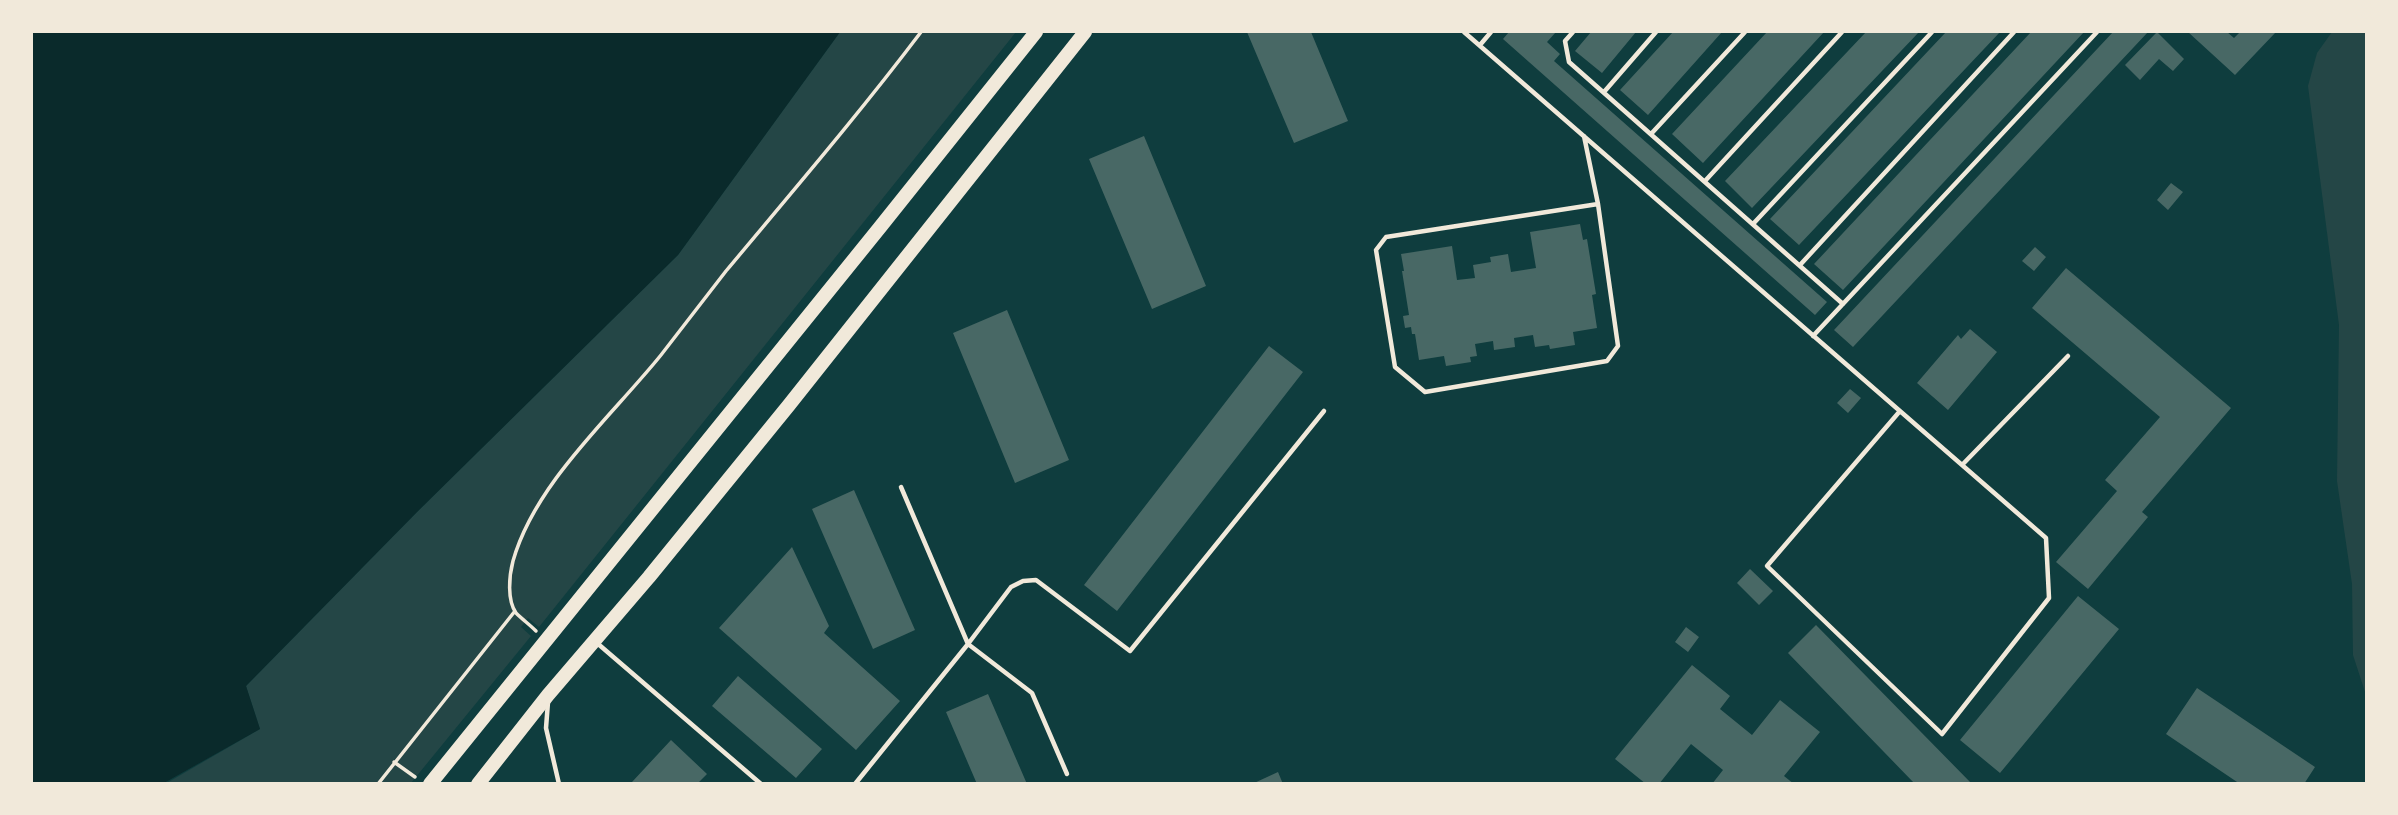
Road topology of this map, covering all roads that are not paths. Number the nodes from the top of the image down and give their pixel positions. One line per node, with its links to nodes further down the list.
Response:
1 (1036, 32): 31 (main road)
2 (1085, 32): 27 (main road)
3 (1464, 32): 12 (lane)
4 (1491, 32): 12 (lane)
5 (1573, 32): 13 (lane)
6 (1656, 32): 13 (lane)
7 (1745, 32): 14 (lane)
8 (1842, 32): 16 (lane)
9 (1932, 32): 18 (lane)
10 (2014, 32): 19 (lane)
11 (2098, 32): 20 (lane)
12 (1480, 45): 15 (lane)
13 (1604, 92): 14 (lane)
14 (1651, 134): 16 (lane)
15 (1584, 136): 17 (lane); 21 (lane)
16 (1705, 181): 18 (lane)
17 (1598, 204): 17 (lane)
18 (1753, 224): 19 (lane)
19 (1800, 265): 20 (lane)
20 (1843, 303): 21 (lane)
21 (1813, 336): 24 (lane)
22 (2068, 356): 25 (lane)
23 (1324, 411): 28 (lane)
24 (1900, 411): 25 (lane); 25 (lane)
25 (1962, 465)
26 (901, 487): 28 (lane)
27 (595, 641): 29 (main road); 34 (lane)
28 (968, 644): 30 (lane); 35 (lane)
29 (548, 695): 32 (main road); 33 (lane)
30 (1067, 774)
31 (430, 783)
32 (478, 783)
33 (559, 783)
34 (761, 783)
35 (855, 783)

